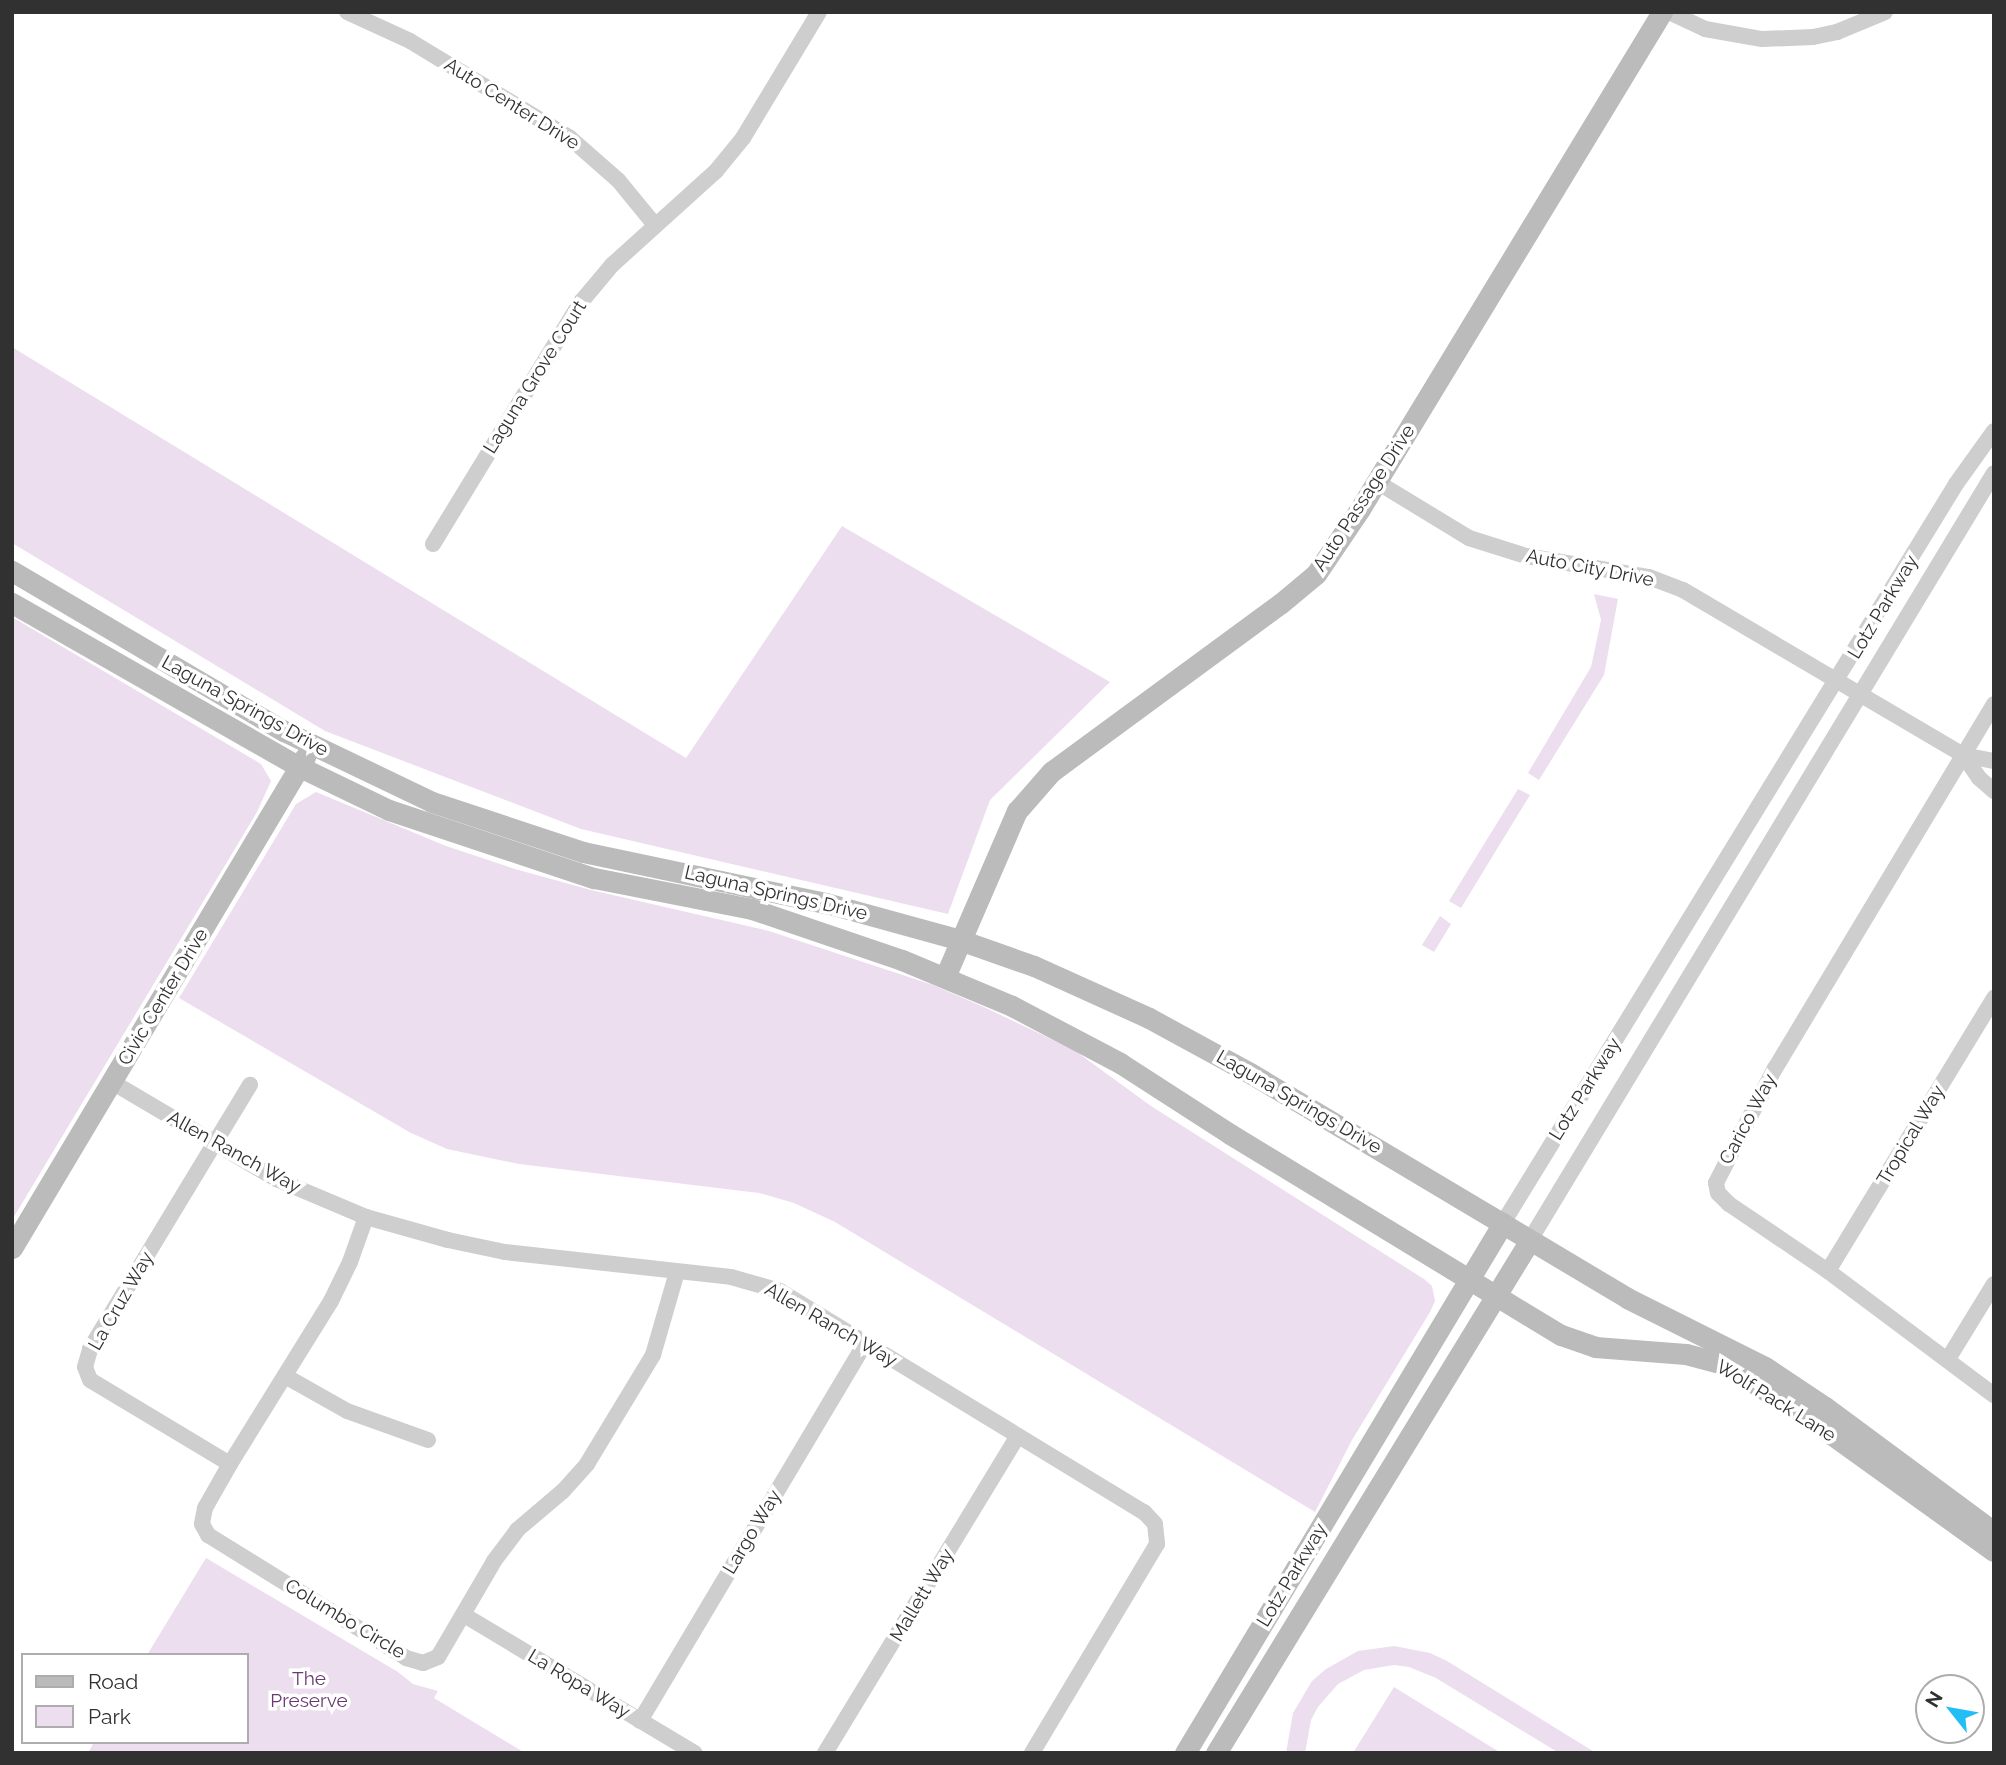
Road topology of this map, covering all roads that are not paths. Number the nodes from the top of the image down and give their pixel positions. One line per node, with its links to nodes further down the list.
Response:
1 (347, 12): 6 (street, Auto Center Drive)
2 (819, 12): 6 (street, Laguna Grove Court)
3 (1662, 12): 9 (street, Auto Passage Drive)
4 (1669, 12): 5 (street)
5 (1885, 12)
6 (655, 225): 10 (street, Laguna Grove Court)
7 (1994, 431): 13 (street, Lotz Parkway)
8 (1994, 472): 14 (street, Lotz Parkway)
9 (1377, 482): 13 (street, Auto City Drive); 21 (street, Auto Passage Drive)
10 (433, 544)
11 (12, 571): 16 (street, Laguna Springs Drive)
12 (12, 603): 19 (street, Laguna Springs Drive)
13 (1838, 680): 14 (street, Auto City Drive); 28 (street, Lotz Parkway)
14 (1860, 693): 17 (street, Auto City Drive); 29 (street, Lotz Parkway)
15 (1994, 704): 17 (street)
16 (312, 745): 19 (street, Civic Center Drive); 21 (street, Laguna Springs Drive)
17 (1963, 755): 18 (street); 20 (street); 31 (street, Carico Way)
18 (1994, 761)
19 (300, 767): 22 (street, Laguna Springs Drive); 24 (street, Civic Center Drive)
20 (1994, 791)
21 (960, 940): 22 (street, Auto Passage Drive); 28 (street, Laguna Springs Drive)
22 (945, 977): 33 (street, Laguna Springs Drive)
23 (1994, 998): 31 (street, Tropical Way)
24 (112, 1082): 26 (street, Allen Ranch Way); 30 (street, Civic Center Drive)
25 (250, 1085): 26 (street, La Cruz Way)
26 (214, 1145): 27 (street, Allen Ranch Way); 42 (street, La Cruz Way)
27 (366, 1217): 32 (street, Allen Ranch Way); 38 (street, Columbo Circle)
28 (1503, 1223): 29 (street, Laguna Springs Drive); 33 (street, Lotz Parkway)
29 (1530, 1240): 35 (street, Lotz Parkway); 43 (street, Wolf Pack Lane)
30 (12, 1248)
31 (1828, 1271): 37 (street, Carico Way)
32 (677, 1272): 36 (street, Allen Ranch Way); 45 (street, Columbo Circle)
33 (1470, 1279): 35 (street, Laguna Springs Drive); 50 (street, Lotz Parkway)
34 (1994, 1284): 37 (street)
35 (1497, 1294): 44 (street, Wolf Pack Lane); 51 (street, Lotz Parkway)
36 (865, 1344): 40 (street, Allen Ranch Way); 46 (street, Largo Way)
37 (1948, 1359): 39 (street, Carico Way)
38 (285, 1376): 41 (street); 42 (street, Columbo Circle)
39 (1994, 1395)
40 (1018, 1436): 48 (street, Mallett Way); 49 (street, Allen Ranch Way)
41 (428, 1440)
42 (230, 1464): 45 (street, Columbo Circle)
43 (1994, 1532)
44 (1994, 1551)
45 (464, 1615): 46 (street, La Ropa Way)
46 (640, 1721): 47 (street, La Ropa Way)
47 (695, 1753)
48 (825, 1753)
49 (1032, 1753)
50 (1185, 1753)
51 (1216, 1753)

